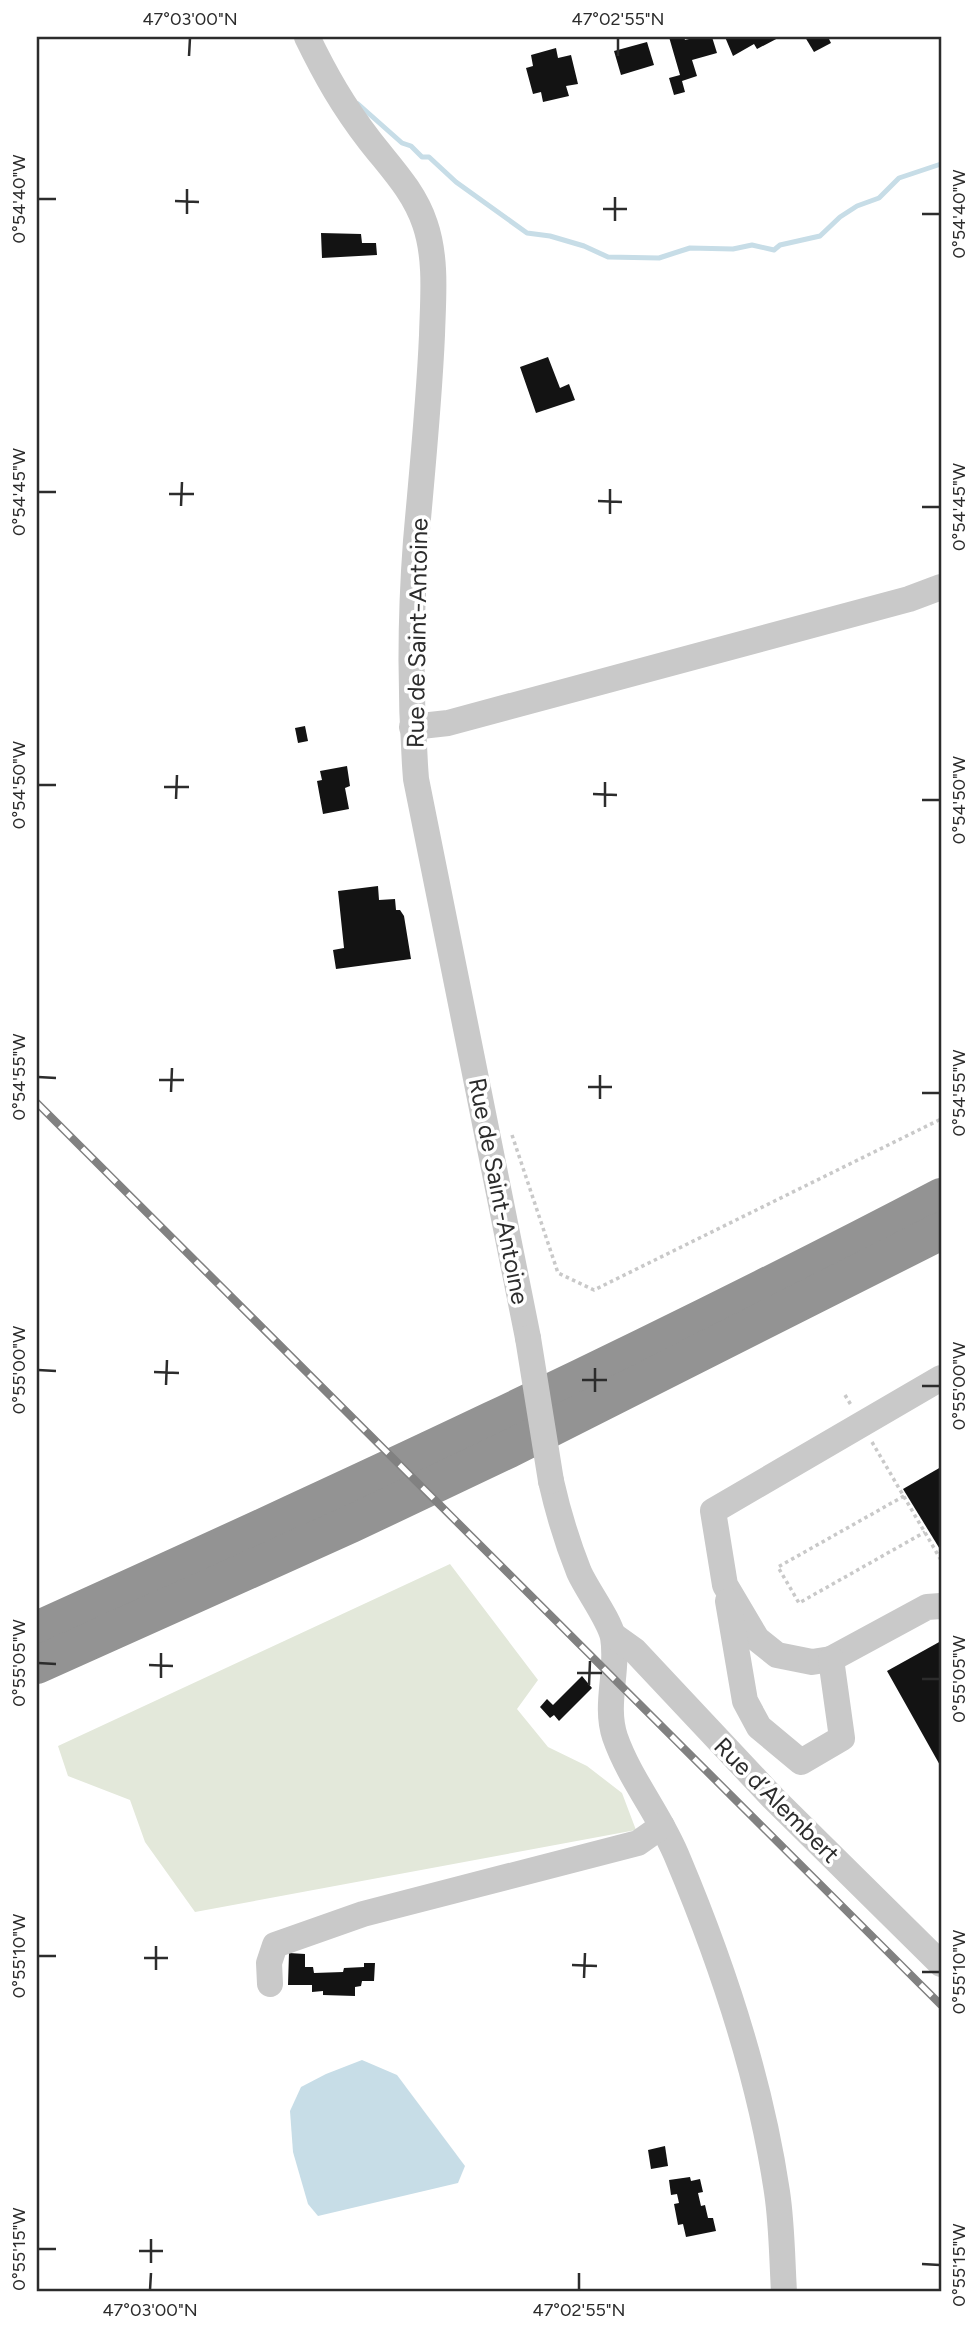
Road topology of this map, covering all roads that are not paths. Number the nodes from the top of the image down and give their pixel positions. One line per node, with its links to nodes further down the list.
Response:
1 (307, 37): 3 (street, Rue de Saint-Antoine)
2 (941, 587): 3 (street)
3 (412, 727): 10 (street, Rue de Saint-Antoine, bridge)
4 (941, 1197): 9 (highway)
5 (941, 1231): 12 (highway)
6 (941, 1378): 7 (street)
7 (725, 1585): 11 (street); 11 (street)
8 (941, 1606): 11 (street)
9 (37, 1630)
10 (612, 1635): 13 (street); 14 (street, Rue d’Alembert)
11 (831, 1660)
12 (37, 1665)
13 (662, 1826): 15 (street); 16 (street)
14 (941, 1964)
15 (270, 1983)
16 (783, 2292)

